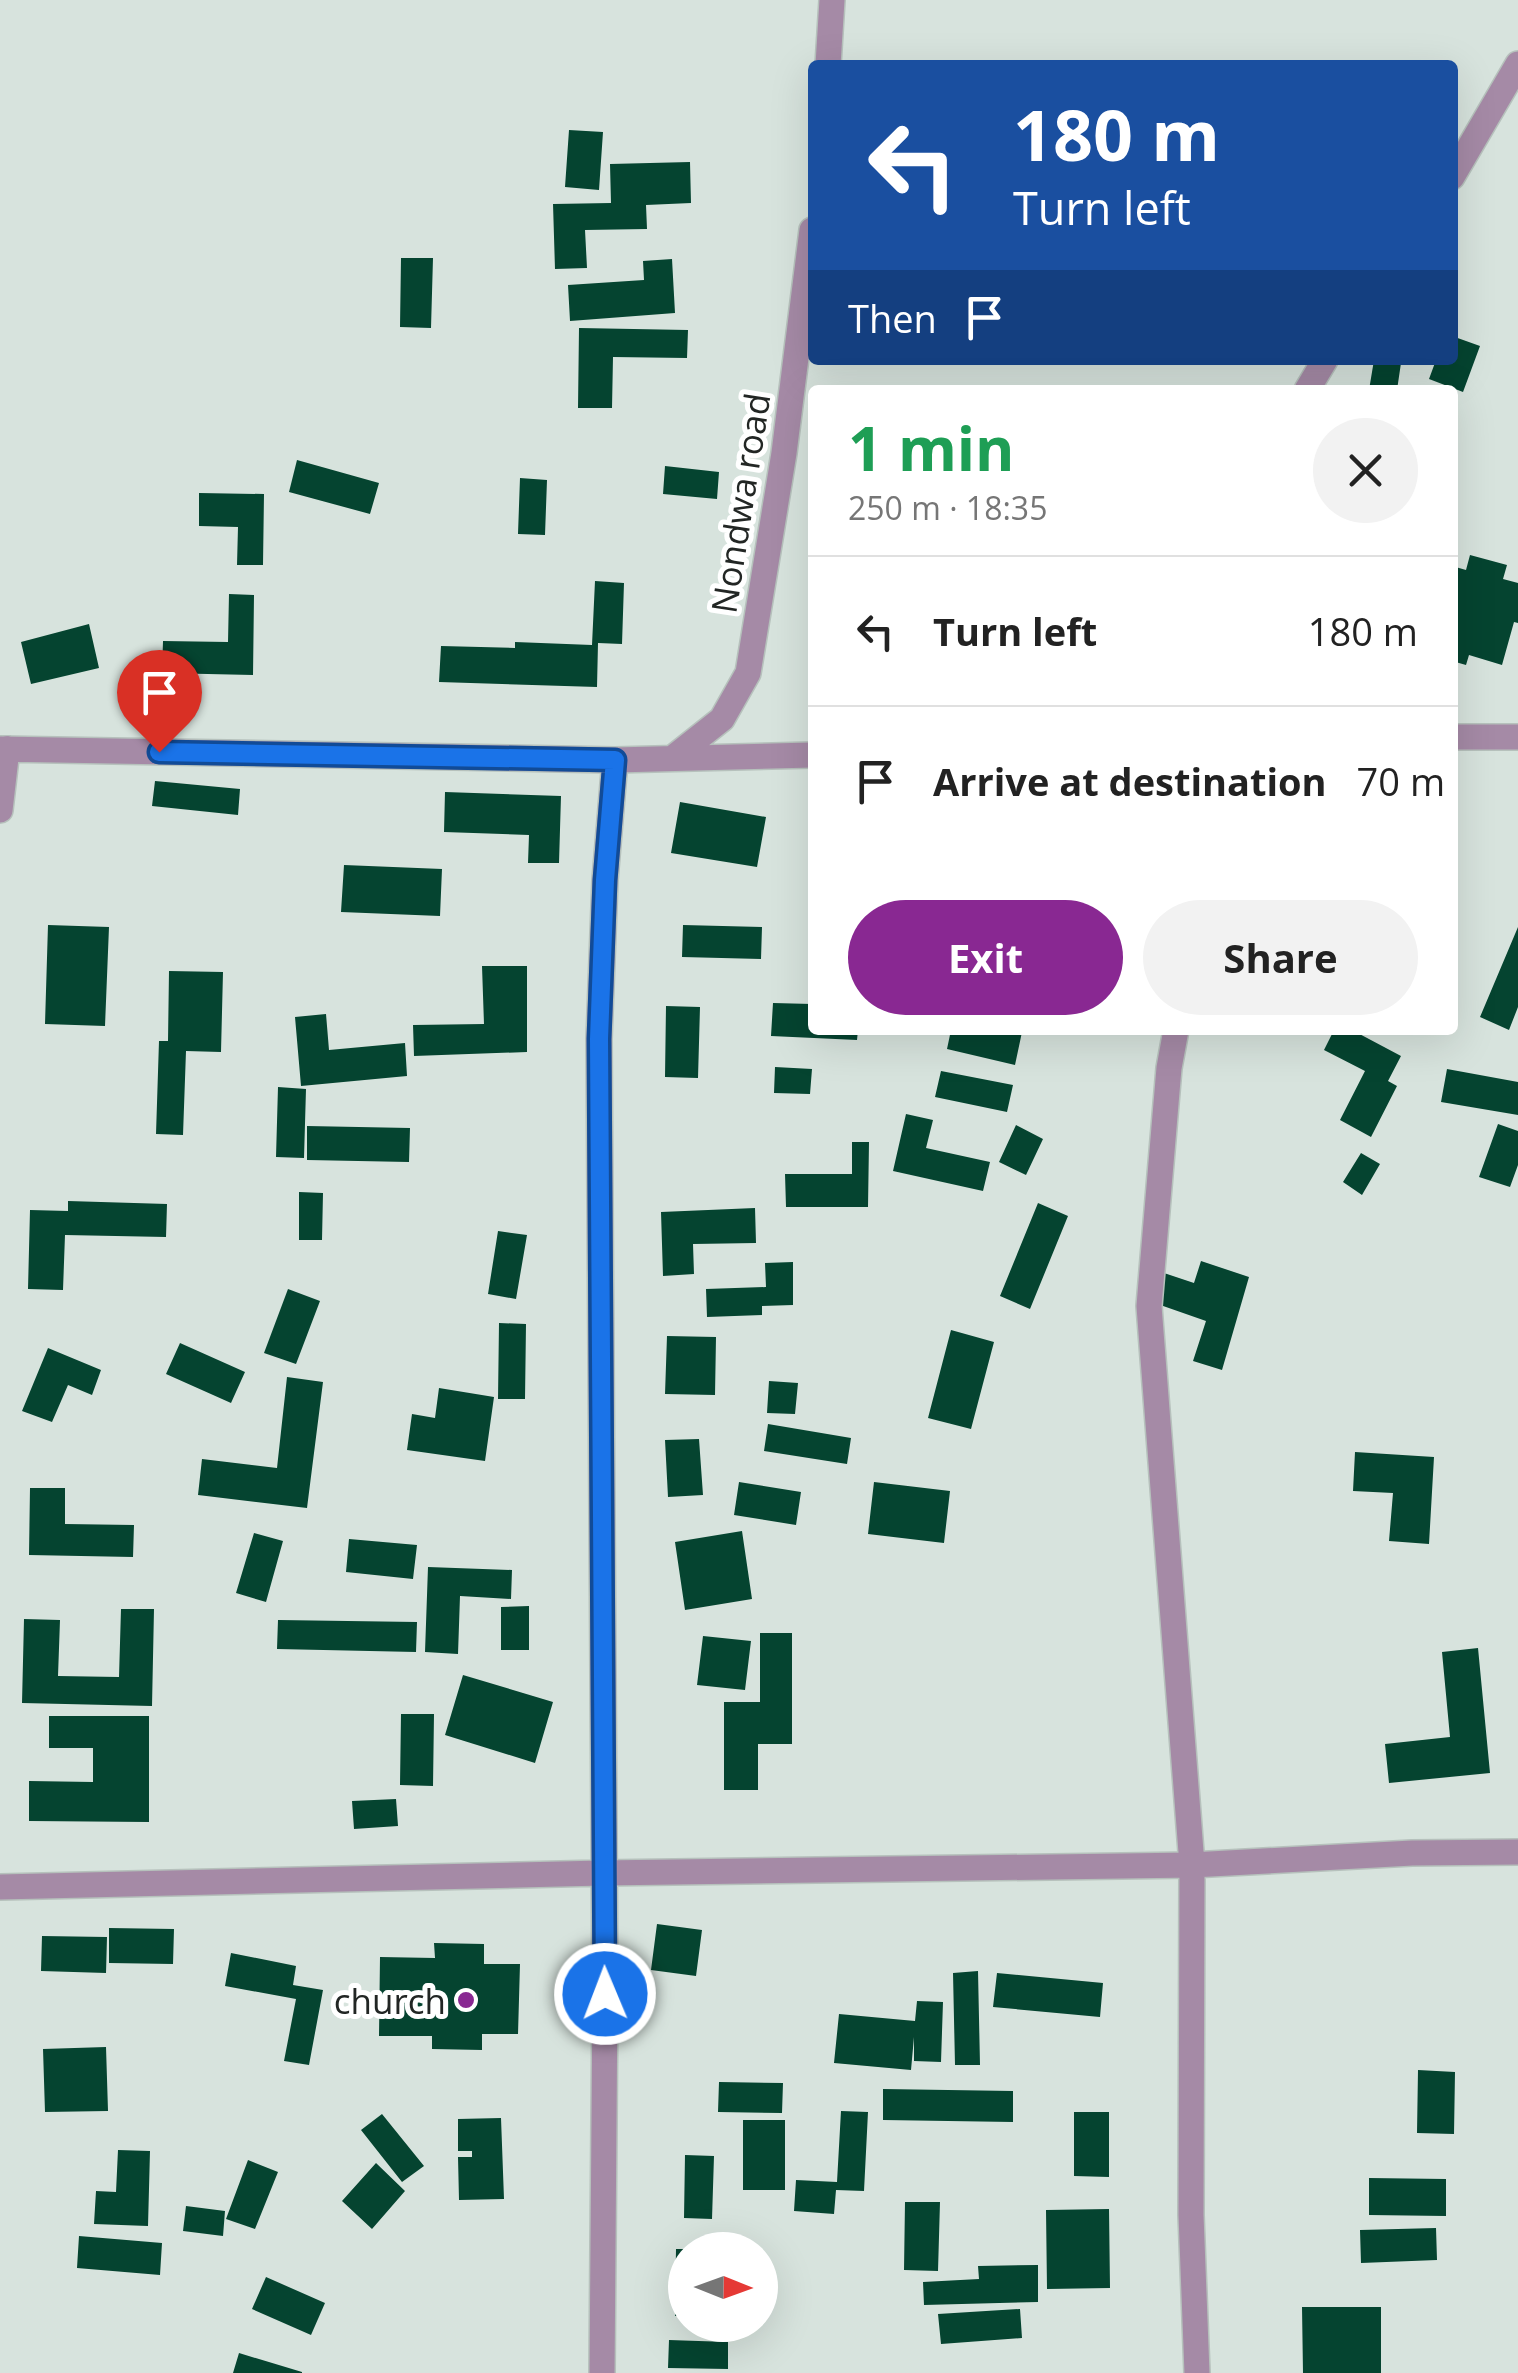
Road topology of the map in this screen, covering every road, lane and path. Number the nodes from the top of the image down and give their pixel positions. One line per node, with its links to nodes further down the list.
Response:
1 (832, 0): 2 (street)
2 (828, 60)
3 (1518, 64): 4 (street)
4 (1458, 167)
5 (808, 262): 10 (street, Nondwa road)
6 (1458, 737): 7 (street)
7 (1518, 737)
8 (4, 749): 11 (street); 12 (street)
9 (808, 755): 10 (street)
10 (674, 757): 11 (street)
11 (615, 760): 16 (street)
12 (0, 810)
13 (1175, 1035): 15 (street)
14 (1518, 1852): 15 (street)
15 (1192, 1865): 16 (street); 19 (street)
16 (602, 1873): 17 (street); 18 (street)
17 (0, 1887)
18 (602, 2373)
19 (1197, 2373)

